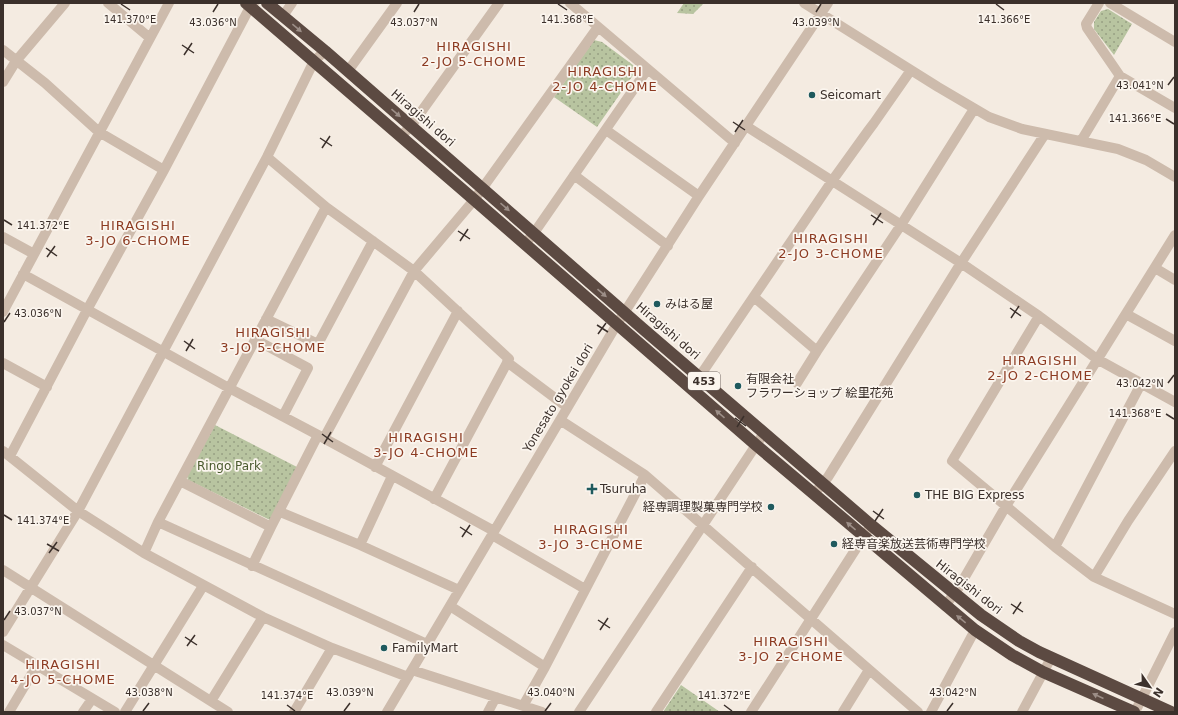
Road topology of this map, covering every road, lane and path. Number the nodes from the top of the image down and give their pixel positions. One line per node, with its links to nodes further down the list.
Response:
1 (65, 3): 21 (street)
2 (108, 3): 17 (street)
3 (169, 3): 17 (street)
4 (267, 3): 15 (highway, Hiragishi dori / 453)
5 (292, 3): 15 (street)
6 (397, 3): 25 (street)
7 (499, 3): 30 (street)
8 (570, 3): 16 (street)
9 (804, 3): 14 (street)
10 (828, 3): 14 (street, Yonesato gyokei dori)
11 (1099, 3): 26 (street)
12 (1110, 3): 18 (street)
13 (250, 4): 22 (highway, 453); 39 (street)
14 (821, 13): 24 (street); 31 (street, Yonesato gyokei dori)
15 (283, 16): 20 (highway, Hiragishi dori / 453, one-way to 20)
16 (598, 27): 23 (street); 43 (street)
17 (150, 38): 33 (street)
18 (1175, 42)
19 (3, 50): 21 (street)
20 (325, 51): 22 (street); 25 (highway, Hiragishi dori / 453)
21 (16, 61): 27 (street); 33 (street)
22 (314, 61): 35 (highway, 453); 38 (street)
23 (647, 70): 32 (street); 37 (street)
24 (911, 70): 29 (street); 42 (street)
25 (348, 71): 30 (highway, Hiragishi dori / 453, one-way to 30)
26 (1120, 76): 28 (street); 36 (street)
27 (3, 82)
28 (1175, 108)
29 (974, 109): 34 (street); 47 (street)
30 (411, 126): 35 (street); 43 (highway, Hiragishi dori / 453)
31 (746, 126): 37 (street, Yonesato gyokei dori); 42 (street)
32 (606, 130): 40 (street); 44 (street)
33 (99, 132): 39 (street); 54 (street)
34 (1045, 134): 36 (street); 55 (street)
35 (401, 136): 45 (highway, 453)
36 (1081, 140): 41 (street)
37 (735, 143): 44 (street, Yonesato gyokei dori)
38 (267, 157): 46 (street); 72 (street)
39 (164, 170): 61 (street)
40 (574, 175): 48 (street); 53 (street)
41 (1175, 177)
42 (832, 181): 47 (street); 60 (street)
43 (483, 188): 45 (street); 48 (highway, Hiragishi dori / 453, one-way to 48)
44 (699, 196): 53 (street, Yonesato gyokei dori)
45 (474, 200): 52 (highway, 453); 57 (street)
46 (326, 207): 51 (street); 67 (street)
47 (901, 225): 55 (street); 71 (street)
48 (534, 233): 52 (street); 64 (highway, Hiragishi dori / 453, one-way to 64)
49 (1175, 235): 56 (street)
50 (3, 237): 54 (street)
51 (373, 241): 57 (street); 67 (street)
52 (525, 244): 68 (highway, 453)
53 (668, 246): 64 (street, Yonesato gyokei dori)
54 (34, 254): 58 (street)
55 (961, 263): 66 (street); 95 (street)
56 (1155, 268): 59 (street); 65 (street)
57 (414, 271): 62 (street); 87 (street)
58 (24, 274): 61 (street); 63 (street)
59 (1175, 280)
60 (754, 297): 71 (street); 76 (street)
61 (87, 310): 72 (street); 79 (street)
62 (458, 311): 74 (street); 91 (street)
63 (3, 312)
64 (625, 312): 68 (street, Yonesato gyokei dori); 76 (highway, Hiragishi dori / 453)
65 (1126, 314): 70 (street); 73 (street)
66 (1038, 316): 73 (street); 98 (street)
67 (266, 319): 69 (street)
68 (617, 324): 81 (highway, 453); 83 (street, Yonesato gyokei dori)
69 (256, 340): 80 (street); 84 (street)
70 (1175, 341)
71 (817, 351): 77 (street)
72 (164, 352): 80 (street); 99 (street)
73 (1097, 359): 78 (street); 98 (street)
74 (508, 362): 83 (street); 97 (street)
75 (3, 363): 79 (street)
76 (699, 377): 81 (street); 86 (highway, Hiragishi dori / 453)
77 (797, 383)
78 (1141, 384): 82 (street); 108 (street)
79 (47, 387): 90 (street)
80 (229, 388): 84 (street); 94 (street)
81 (690, 388): 88 (highway, 453, one-way to 81)
82 (1175, 402)
83 (567, 407): 85 (street, Yonesato gyokei dori)
84 (283, 416): 87 (street)
85 (560, 420): 92 (street); 105 (street, Yonesato gyokei dori)
86 (764, 433): 88 (street); 95 (highway, Hiragishi dori / 453)
87 (321, 436): 91 (street); 100 (street)
88 (756, 445): 96 (highway, 453); 102 (street)
89 (1175, 451): 113 (street)
90 (6, 453): 99 (street)
91 (376, 467): 93 (street)
92 (645, 474): 102 (street); 116 (street)
93 (392, 476): 97 (street); 107 (street)
94 (180, 481): 101 (street); 104 (street)
95 (823, 484): 96 (street); 103 (highway, Hiragishi dori / 453)
96 (814, 494): 106 (highway, 453, one-way to 96)
97 (434, 499): 105 (street)
98 (1006, 506): 108 (street); 118 (street)
99 (78, 511): 109 (street); 115 (street)
100 (280, 512): 104 (street); 107 (street)
101 (158, 522): 109 (street); 110 (street)
102 (702, 524): 111 (street); 151 (street)
103 (872, 525): 106 (street); 118 (highway, Hiragishi dori / 453)
104 (271, 527): 110 (street)
105 (493, 533): 116 (street); 117 (street, Yonesato gyokei dori)
106 (864, 536): 120 (highway, 453); 123 (street)
107 (360, 545): 117 (street)
108 (1055, 547): 113 (street)
109 (144, 553): 114 (street)
110 (252, 566): 127 (street)
111 (752, 567): 123 (street); 152 (street)
112 (3, 570): 115 (street)
113 (1094, 577): 121 (street)
114 (203, 586): 122 (street); 132 (street)
115 (31, 588): 125 (street); 132 (street)
116 (585, 589): 133 (street)
117 (459, 590): 119 (street, Yonesato gyokei dori)
118 (954, 594): 120 (street); 130 (highway, Hiragishi dori / 453)
119 (450, 606): 127 (street, Yonesato gyokei dori); 133 (street)
120 (945, 606): 124 (highway, 453, one-way to 120)
121 (1175, 614)
122 (263, 617): 129 (street); 140 (street)
123 (810, 618): 134 (street); 153 (street)
124 (975, 630): 135 (highway, 453); 156 (street)
125 (3, 632)
126 (1175, 632): 139 (street)
127 (427, 644): 136 (street, Yonesato gyokei dori)
128 (3, 645): 131 (street)
129 (332, 648): 136 (street); 147 (street)
130 (1051, 658): 135 (street); 139 (highway, Hiragishi dori / 453)
131 (37, 666): 138 (street); 142 (street)
132 (154, 666): 140 (street); 145 (street)
133 (545, 667): 141 (street)
134 (869, 670): 154 (street); 155 (street)
135 (1043, 672): 157 (street); 158 (highway, 453, one-way to 135)
136 (410, 673): 137 (street); 148 (street, Yonesato gyokei dori)
137 (496, 697): 141 (street); 149 (street)
138 (92, 698): 143 (street); 144 (street)
139 (1142, 698): 158 (street); 159 (highway, Hiragishi dori / 453)
140 (211, 701): 146 (street)
141 (523, 706): 150 (street)
142 (9, 712)
143 (83, 712)
144 (115, 712)
145 (125, 712)
146 (228, 712)
147 (294, 712)
148 (387, 712)
149 (488, 712)
150 (542, 712)
151 (580, 712)
152 (656, 712)
153 (751, 712)
154 (843, 712)
155 (918, 712)
156 (930, 712)
157 (1022, 712)
158 (1134, 712)
159 (1171, 712)

